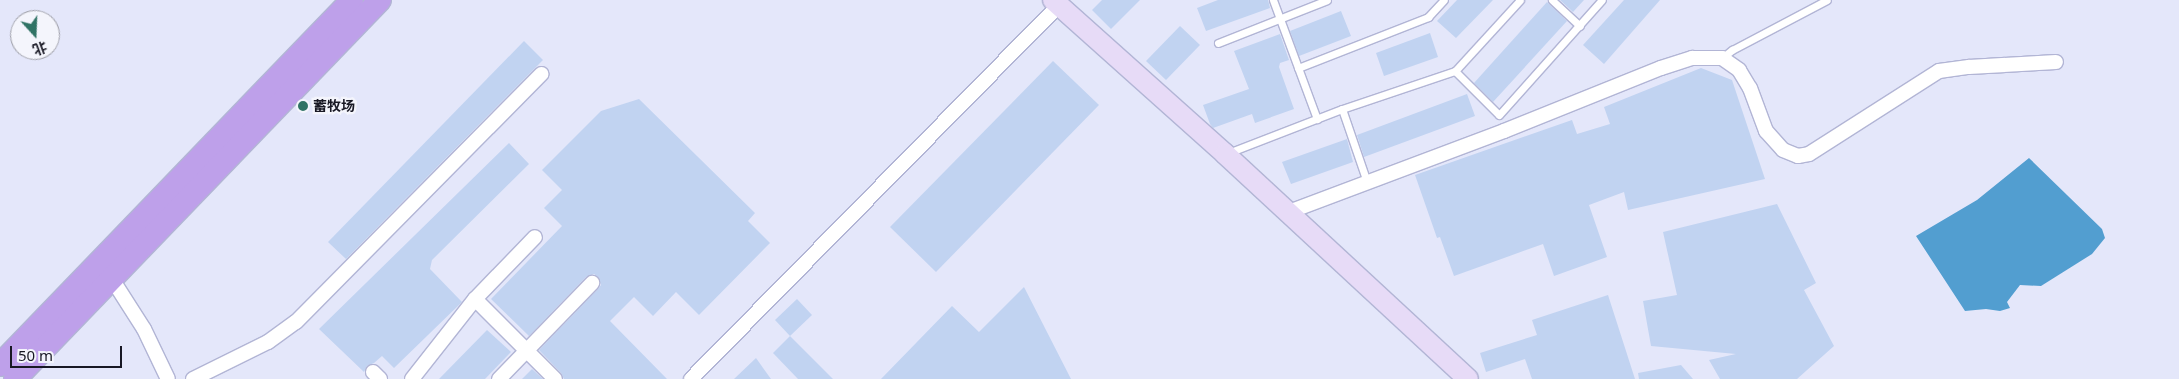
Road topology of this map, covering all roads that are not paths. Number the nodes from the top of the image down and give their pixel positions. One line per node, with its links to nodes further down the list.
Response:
1 (352, 0): 29 (highway)
2 (380, 0): 25 (highway)
3 (1273, 0): 11 (lane)
4 (1328, 0): 11 (lane)
5 (1444, 0): 16 (lane)
6 (1520, 0): 17 (lane)
7 (1552, 0): 12 (lane)
8 (1602, 0): 12 (lane)
9 (1827, 0): 14 (lane)
10 (1059, 2): 21 (main road); 36 (street)
11 (1280, 18): 13 (lane); 16 (lane)
12 (1580, 26): 17 (lane)
13 (1218, 43)
14 (1722, 58): 15 (street); 22 (street)
15 (2056, 62)
16 (1298, 68): 20 (lane)
17 (1455, 70): 19 (lane)
18 (541, 74): 32 (street)
19 (1342, 109): 20 (lane); 22 (lane)
20 (1318, 118): 21 (lane)
21 (1225, 154): 23 (main road)
22 (1367, 182): 23 (street)
23 (1286, 213): 37 (main road)
24 (535, 236): 27 (street)
25 (112, 279): 30 (highway); 31 (street)
26 (592, 283): 28 (street)
27 (475, 299): 28 (street); 33 (street)
28 (527, 351): 34 (street); 35 (street)
29 (0, 365)
30 (15, 379)
31 (168, 379)
32 (193, 379)
33 (412, 379)
34 (499, 379)
35 (555, 379)
36 (691, 379)
37 (1468, 379)

